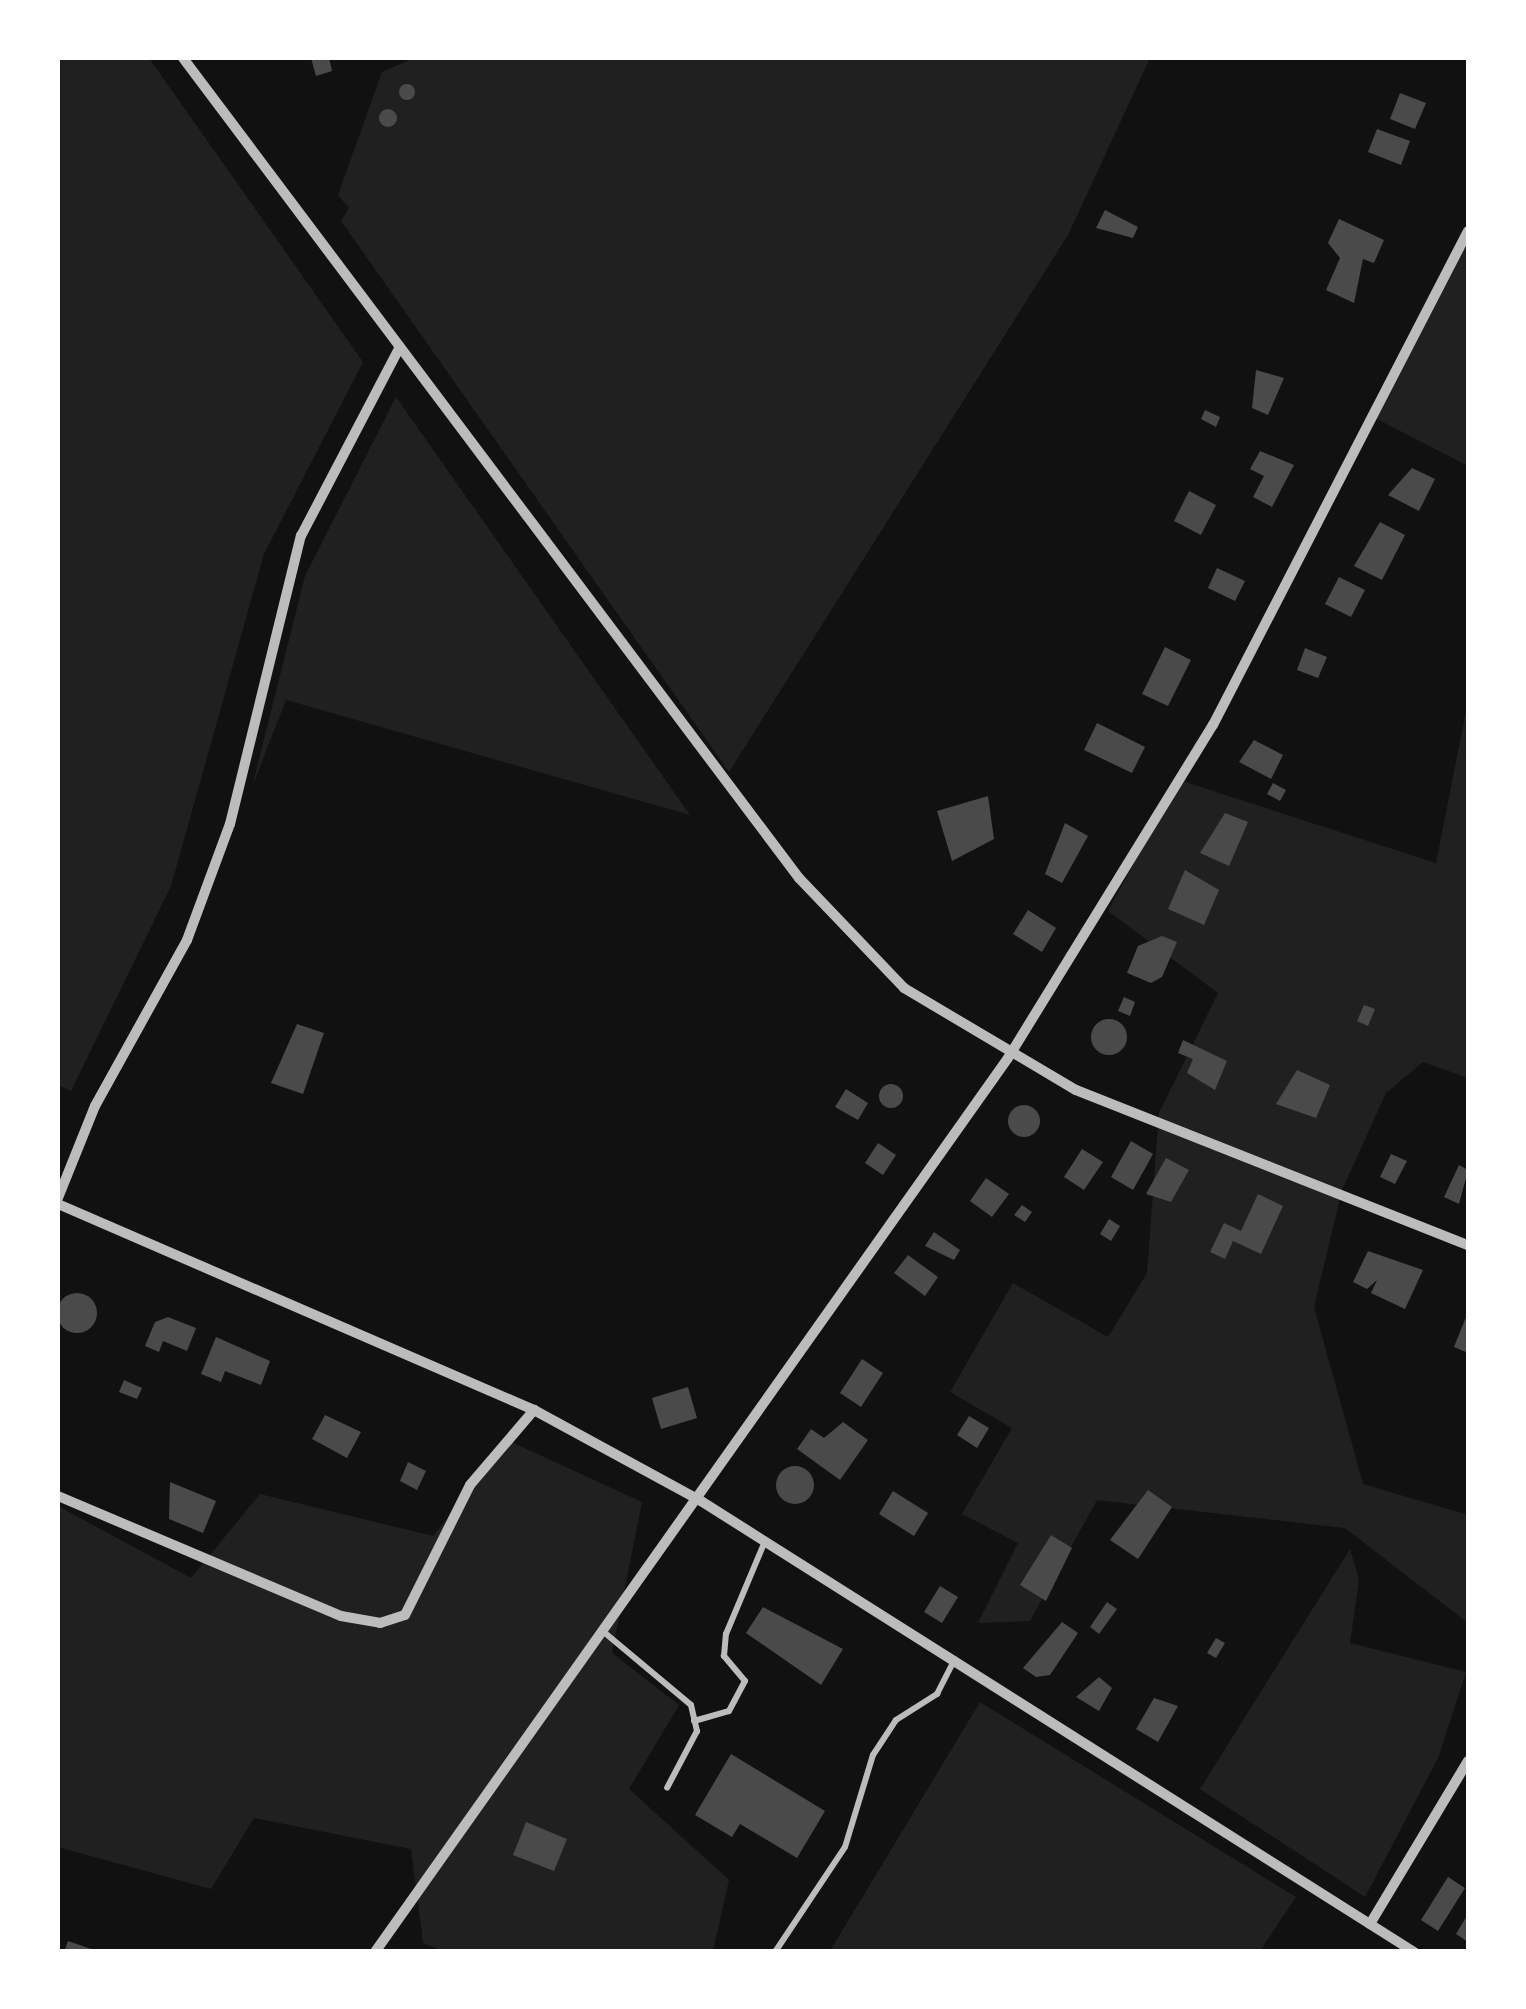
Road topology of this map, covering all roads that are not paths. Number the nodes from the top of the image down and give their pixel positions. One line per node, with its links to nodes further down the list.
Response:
1 (184, 58): 3 (street)
2 (1468, 231): 4 (street)
3 (400, 346): 4 (street); 5 (street)
4 (1008, 1058): 6 (street); 9 (street)
5 (58, 1201): 7 (street)
6 (1468, 1246)
7 (534, 1410): 8 (street); 9 (street)
8 (58, 1496)
9 (701, 1501): 10 (street); 11 (street)
10 (765, 1541): 12 (street); 13 (lane)
11 (605, 1633): 13 (lane); 17 (street)
12 (955, 1659): 16 (street); 18 (lane)
13 (694, 1720): 15 (lane)
14 (1468, 1761): 16 (street)
15 (667, 1788)
16 (1370, 1924): 19 (street)
17 (375, 1952)
18 (775, 1952)
19 (1414, 1952)

